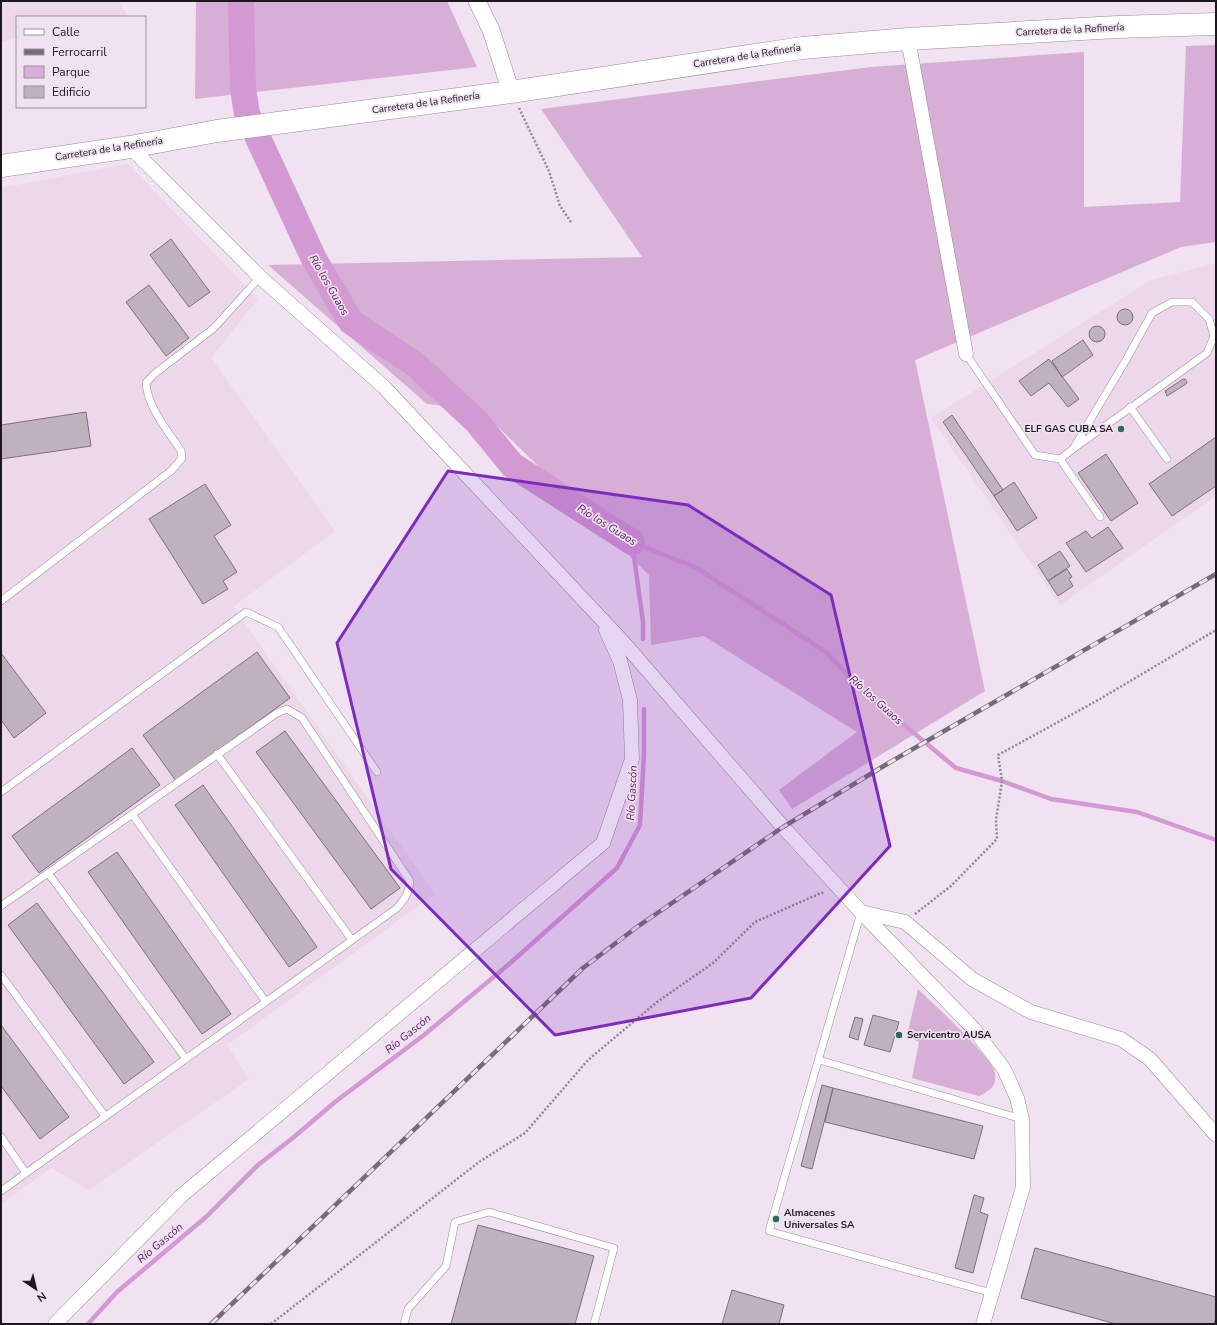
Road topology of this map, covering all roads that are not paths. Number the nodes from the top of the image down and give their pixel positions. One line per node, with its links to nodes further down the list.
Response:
1 (477, 1): 4 (street)
2 (1216, 24): 3 (main road, Carretera de la Refinería)
3 (908, 39): 4 (main road, Carretera de la Refinería); 8 (street)
4 (511, 92): 5 (main road, Carretera de la Refinería)
5 (130, 147): 6 (main road, Carretera de la Refinería); 7 (street)
6 (1, 166)
7 (260, 277): 14 (lane); 15 (street)
8 (966, 354): 11 (lane)
9 (1130, 407): 10 (lane); 10 (lane); 12 (lane)
10 (1073, 449): 11 (lane)
11 (1060, 459): 13 (lane)
12 (1167, 459)
13 (1100, 517)
14 (1, 601)
15 (599, 617): 22 (street); 35 (street)
16 (218, 754): 19 (lane); 23 (lane); 23 (lane)
17 (377, 772): 18 (lane)
18 (1, 792)
19 (132, 814): 20 (lane); 25 (lane)
20 (48, 873): 21 (lane); 26 (lane)
21 (1, 906)
22 (861, 912): 27 (lane); 29 (street); 30 (street)
23 (352, 940): 25 (lane)
24 (1, 975): 28 (lane)
25 (266, 1002): 26 (lane)
26 (186, 1059): 28 (lane)
27 (819, 1060): 29 (lane); 34 (lane)
28 (105, 1116): 32 (lane)
29 (1022, 1119): 34 (street)
30 (1216, 1136)
31 (1, 1137): 32 (lane)
32 (26, 1172): 33 (lane)
33 (1, 1191)
34 (992, 1293): 38 (street)
35 (55, 1324)
36 (404, 1324): 37 (lane)
37 (594, 1324)
38 (983, 1324)

